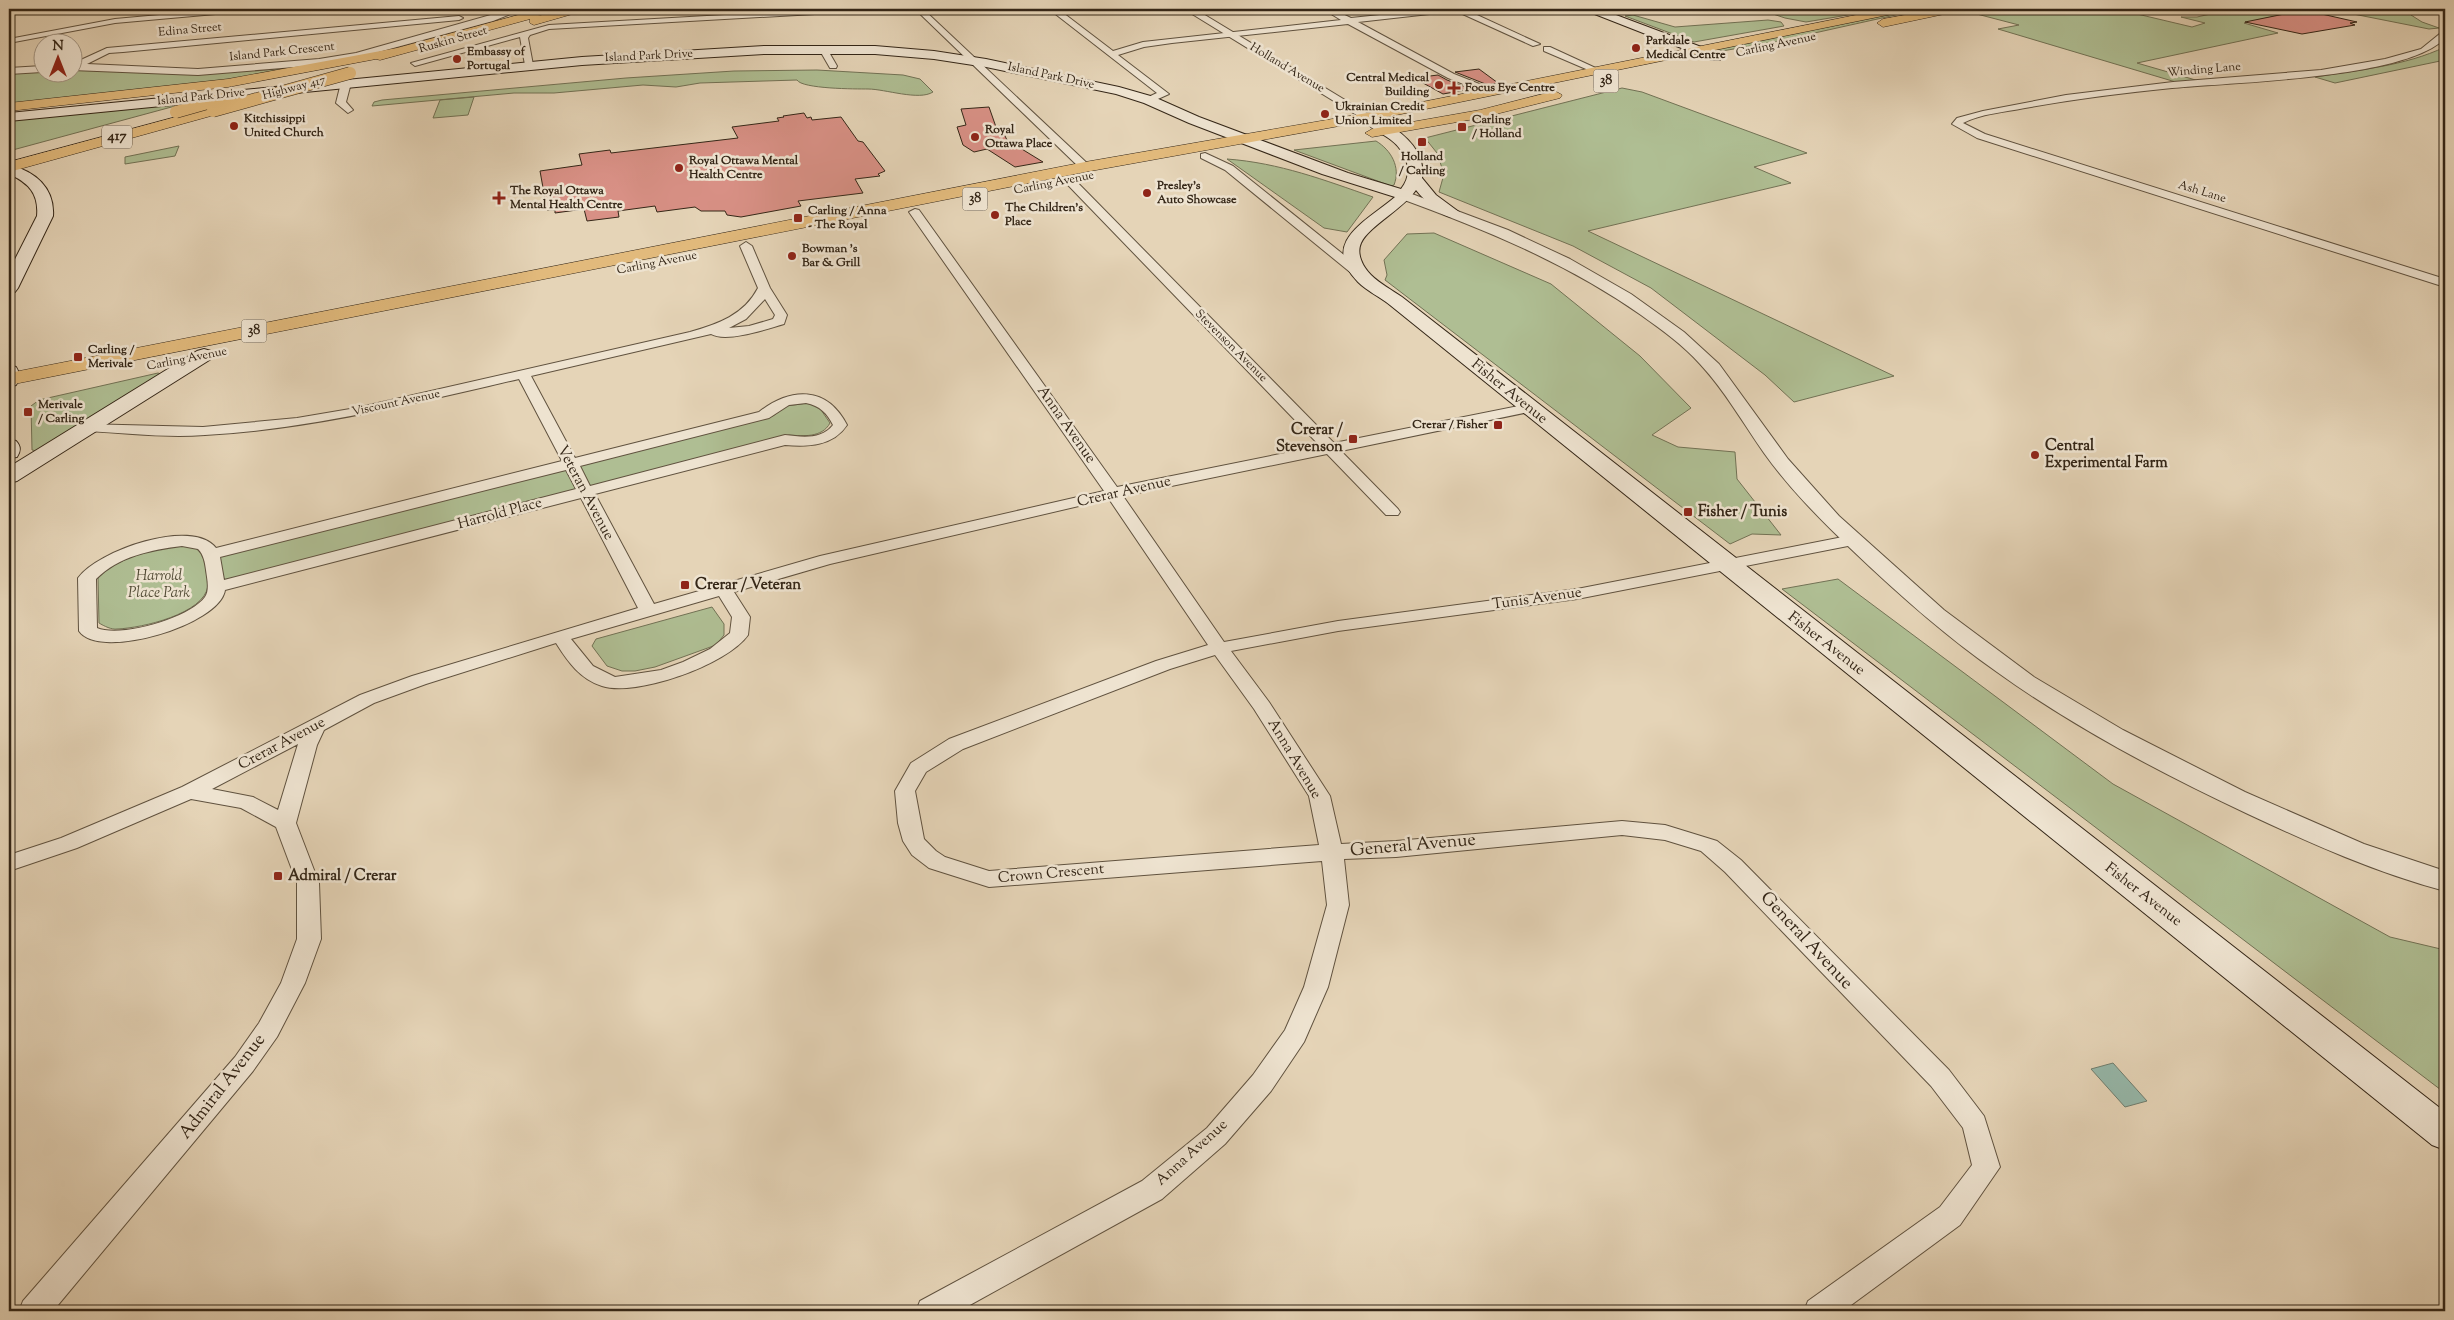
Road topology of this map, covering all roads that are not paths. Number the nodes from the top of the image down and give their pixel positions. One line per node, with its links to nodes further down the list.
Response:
1 (249, 9): 21 (street)
2 (519, 9): 15 (street, Island Park Crescent)
3 (552, 9): 27 (main road, 417)
4 (579, 9): 39 (main road, Highway 417 / 417)
5 (868, 9): 14 (street, Ruskin Street)
6 (919, 9): 30 (street)
7 (1053, 9): 28 (street)
8 (1190, 9): 19 (street, Holland Avenue)
9 (1326, 9): 16 (street)
10 (1457, 9): 16 (street); 23 (street)
11 (1591, 9): 26 (main road)
12 (1902, 9): 26 (main road, Carling Avenue / 38)
13 (1954, 9): 29 (main road, Carling Avenue / 38)
14 (793, 11): 18 (street, Ruskin Street)
15 (490, 19): 31 (street, Edina Street); 35 (street, Island Park Crescent)
16 (1349, 20): 19 (street); 41 (street)
17 (9, 31): 21 (street)
18 (527, 32): 32 (street, Ruskin Street); 33 (street)
19 (1230, 34): 28 (street); 47 (street, Holland Avenue)
20 (2445, 34): 48 (street, Winding Lane)
21 (31, 35): 22 (street)
22 (9, 41)
23 (1536, 44)
24 (822, 49): 30 (main road, Island Park Drive); 33 (main road, Island Park Drive); 34 (street)
25 (1547, 49): 37 (street)
26 (1696, 50): 29 (main road); 37 (main road, Carling Avenue / 38)
27 (396, 51): 44 (main road); 54 (main road, 417, bridge)
28 (1112, 54): 43 (street)
29 (1716, 58): 40 (main road, Carling Avenue / 38)
30 (976, 61): 43 (main road, Island Park Drive); 55 (street)
31 (82, 63)
32 (415, 64)
33 (529, 65): 39 (main road, Island Park Drive)
34 (833, 66)
35 (82, 67)
36 (32, 70): 38 (street)
37 (1596, 70): 41 (main road, Carling Avenue / 38); 49 (main road)
38 (9, 71)
39 (348, 78): 45 (street); 46 (main road, Island Park Drive); 54 (main road, Highway 417 / 417, bridge)
40 (1580, 87)
41 (1489, 91): 47 (main road, Carling Avenue / 38)
42 (1564, 92): 49 (main road)
43 (1149, 100): 52 (main road, Island Park Drive)
44 (9, 107)
45 (348, 110)
46 (9, 115)
47 (1367, 117): 49 (main road, Holland Avenue); 52 (main road, Carling Avenue / 38); 52 (main road)
48 (1960, 120): 65 (street, Ash Lane)
49 (1388, 131): 50 (main road); 56 (main road, Holland Avenue)
50 (1357, 135)
51 (1323, 140): 52 (main road, Carling Avenue / 38)
52 (1256, 144): 53 (main road, Carling Avenue / 38); 55 (main road, Carling Avenue / 38); 58 (main road, Island Park Drive)
53 (1205, 156): 57 (main road, Carling Avenue / 38); 64 (street, Fisher Avenue)
54 (12, 164): 66 (main road)
55 (1085, 167): 59 (main road, Carling Avenue / 38)
56 (1415, 179): 58 (main road); 61 (main road)
57 (1069, 180): 59 (main road, Carling Avenue / 38); 80 (street, Stevenson Avenue)
58 (1404, 195): 61 (street); 62 (main road)
59 (937, 202): 60 (main road, Carling Avenue / 38); 73 (main road, Carling Avenue / 38)
60 (915, 212): 63 (main road, Carling Avenue / 38); 85 (street, Anna Avenue)
61 (1451, 212): 87 (street)
62 (1378, 220): 64 (main road); 68 (main road)
63 (746, 246): 67 (street, Viscount Avenue); 70 (main road, Carling Avenue / 38)
64 (1365, 278): 68 (main road, Fisher Avenue)
65 (2445, 283)
66 (9, 288)
67 (764, 288): 69 (street, Viscount Avenue); 69 (street, Viscount Avenue)
68 (1395, 300): 75 (main road, Fisher Avenue)
69 (700, 333): 72 (street, Viscount Avenue)
70 (204, 355): 74 (main road, Carling Avenue / 38); 77 (main road)
71 (9, 371): 73 (main road)
72 (523, 374): 77 (street, Viscount Avenue); 82 (street, Veteran Avenue)
73 (9, 380)
74 (9, 395)
75 (1529, 408): 80 (street, Crerar Avenue); 89 (main road, Fisher Avenue)
76 (764, 415): 78 (street); 78 (street, Harrold Place); 82 (street, Harrold Place)
77 (87, 427): 83 (main road)
78 (785, 440): 84 (street, Harrold Place)
79 (9, 445): 81 (main road)
80 (1332, 448): 85 (street, Crerar Avenue); 86 (street, Stevenson Avenue)
81 (9, 452)
82 (570, 464): 84 (street, Veteran Avenue); 88 (street, Harrold Place)
83 (9, 476)
84 (584, 492): 90 (street, Harrold Place); 92 (street, Veteran Avenue)
85 (1113, 493): 91 (street, Crerar Avenue); 94 (street, Anna Avenue)
86 (1392, 512)
87 (1853, 540): 89 (street, Tunis Avenue); 100 (street)
88 (212, 554): 90 (street); 90 (street)
89 (1727, 565): 94 (street, Tunis Avenue); 101 (main road, Fisher Avenue)
90 (216, 587)
91 (724, 590): 92 (street, Crerar Avenue); 93 (street)
92 (649, 611): 93 (street, Crerar Avenue)
93 (560, 636): 95 (street, Crerar Avenue)
94 (1219, 648): 98 (street, Anna Avenue); 98 (street, Crown Crescent)
95 (315, 727): 96 (street, Crerar Avenue); 97 (street)
96 (190, 792): 97 (street); 99 (street, Crerar Avenue)
97 (285, 823): 102 (street, Admiral Avenue)
98 (1332, 852): 103 (street, Anna Avenue); 104 (street, General Avenue)
99 (9, 863)
100 (2445, 881)
101 (2445, 1134)
102 (34, 1311)
103 (932, 1311)
104 (1819, 1311)

